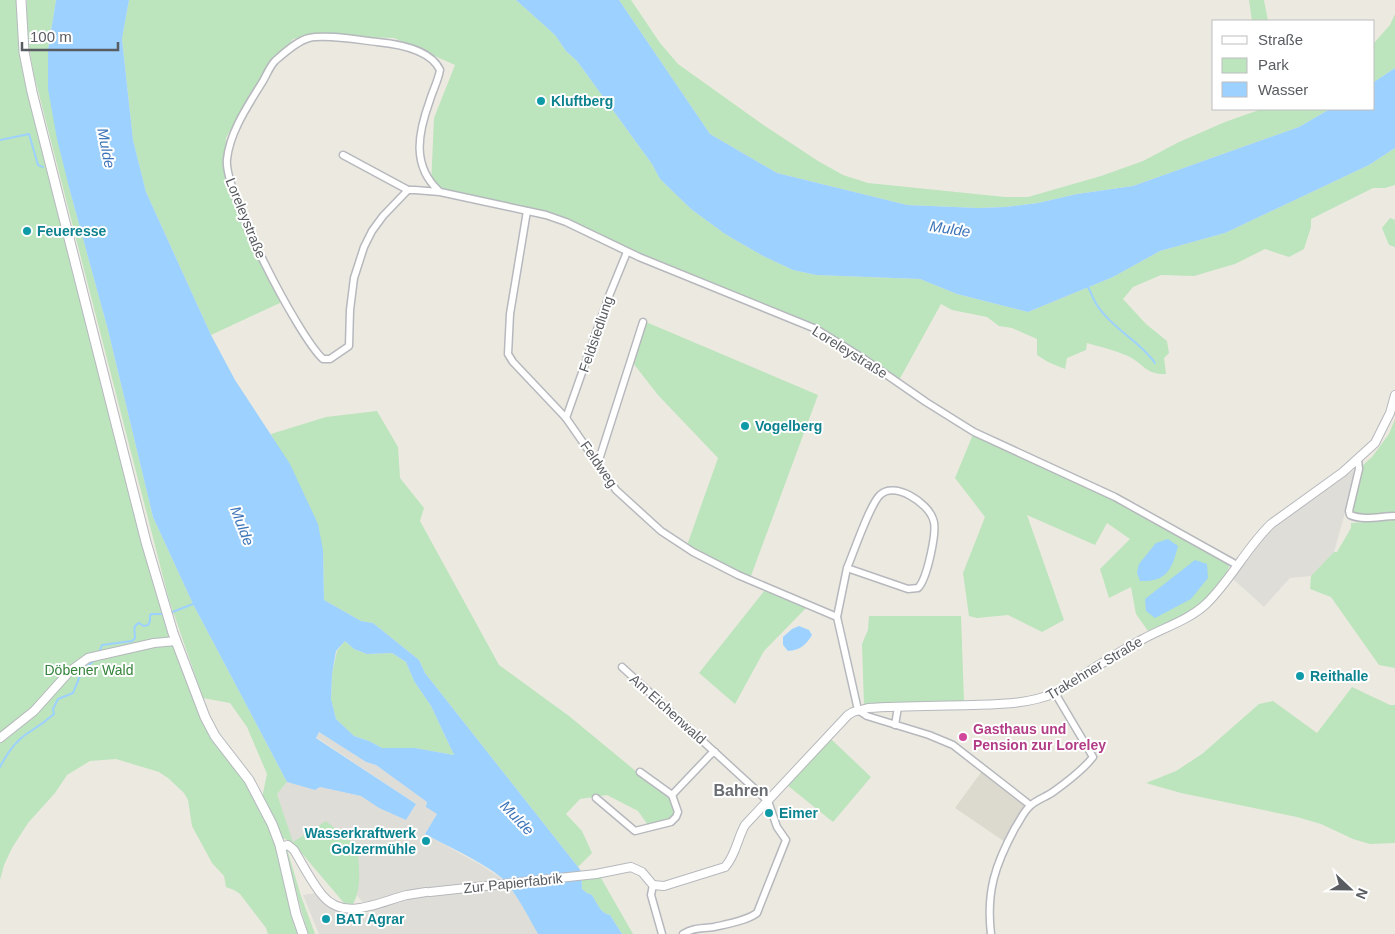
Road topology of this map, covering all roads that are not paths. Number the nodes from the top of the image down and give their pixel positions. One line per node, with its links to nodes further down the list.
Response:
1 (21, 0): 16 (main road)
2 (343, 155): 3 (street, Loreleystraße)
3 (408, 190): 4 (street, Loreleystraße); 4 (street, Loreleystraße)
4 (440, 192): 5 (street, Loreleystraße)
5 (527, 211): 6 (street, Loreleystraße); 9 (street, Feldweg)
6 (627, 252): 9 (street, Feldsiedlung); 13 (street, Loreleystraße)
7 (642, 322): 11 (street)
8 (1395, 395): 10 (street, Trakehner Straße)
9 (566, 418): 11 (street, Feldweg)
10 (1358, 460): 12 (street); 13 (street, Trakehner Straße)
11 (598, 463): 15 (street, Feldweg)
12 (1395, 516)
13 (1237, 565): 18 (street, Trakehner Straße)
14 (847, 568): 14 (street); 15 (street)
15 (837, 617): 20 (street)
16 (176, 641): 22 (street); 29 (main road)
17 (622, 667): 23 (street, Am Eichenwald)
18 (1055, 693): 19 (street, Trakehner Straße); 28 (street)
19 (898, 707): 20 (street, Trakehner Straße); 21 (street)
20 (858, 710): 21 (street); 27 (street)
21 (895, 725): 28 (street)
22 (0, 738)
23 (715, 752): 25 (street, Am Eichenwald); 27 (street, Am Eichenwald)
24 (640, 772): 25 (street)
25 (672, 795): 26 (street)
26 (596, 798)
27 (768, 800): 30 (street); 33 (street)
28 (1030, 805): 34 (street)
29 (280, 847): 30 (street, Zur Papierfabrik); 31 (main road)
30 (653, 885): 32 (street)
31 (303, 934)
32 (662, 934)
33 (683, 934)
34 (991, 934)

